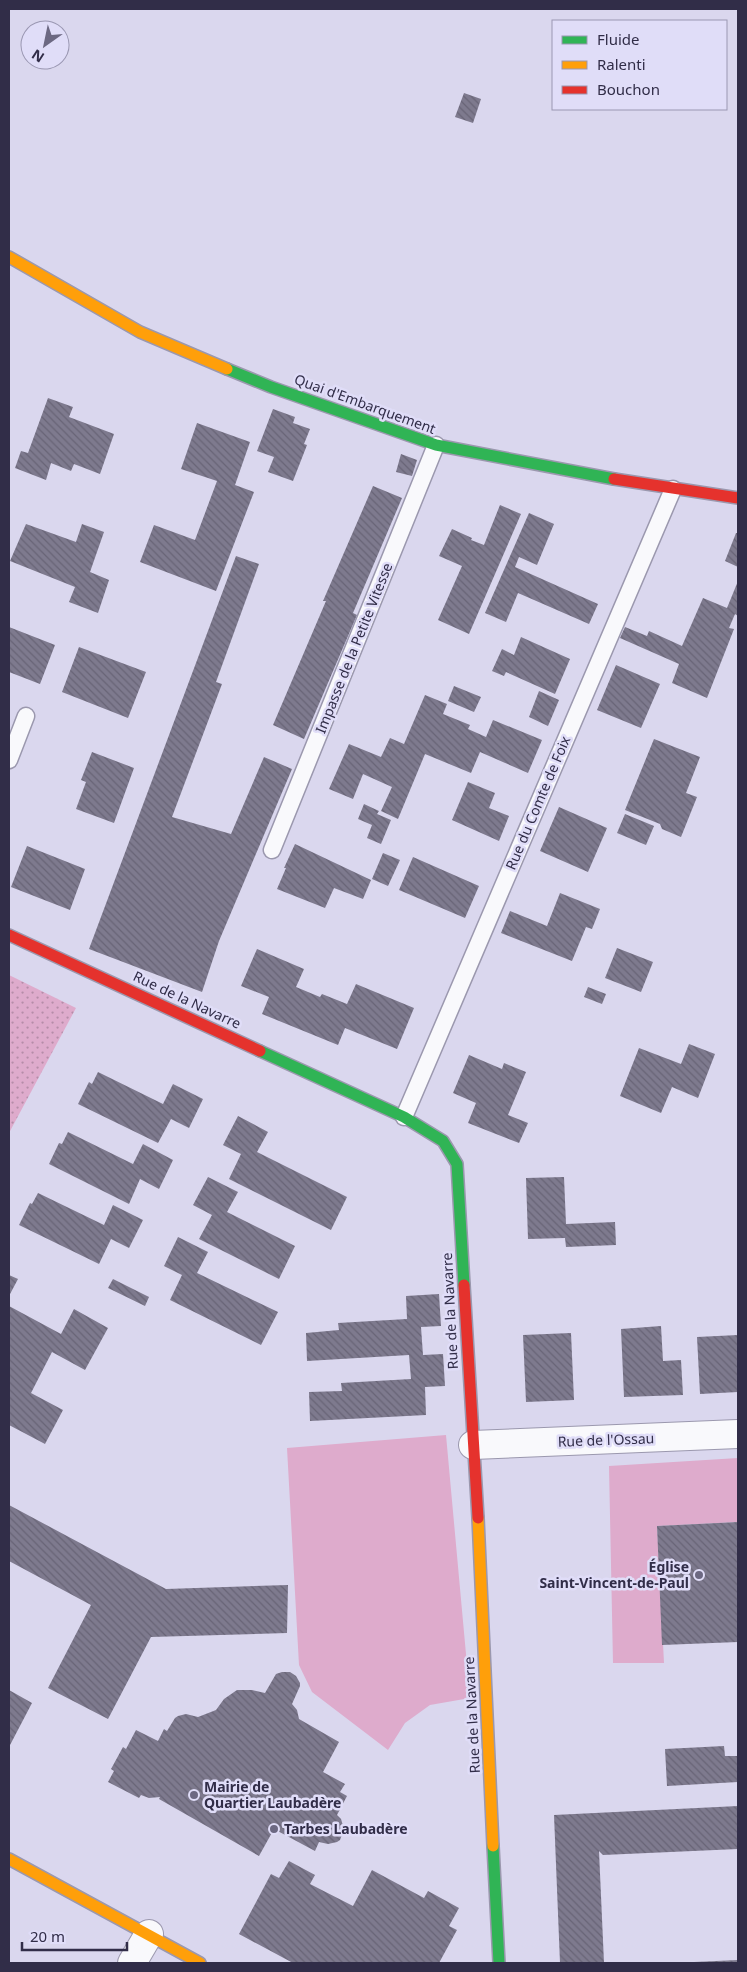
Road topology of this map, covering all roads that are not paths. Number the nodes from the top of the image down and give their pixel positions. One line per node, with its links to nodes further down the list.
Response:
1 (9, 257): 2 (street, Quai d'Embarquement)
2 (436, 445): 3 (street, Quai d'Embarquement); 7 (lane, Impasse de la Petite Vitesse)
3 (672, 490): 4 (street, Quai d'Embarquement); 9 (lane, Rue du Comte de Foix)
4 (738, 498)
5 (26, 716): 6 (lane)
6 (9, 760)
7 (272, 850)
8 (9, 934): 9 (street, Rue de la Navarre)
9 (404, 1117): 11 (street, Rue de la Navarre)
10 (738, 1434): 11 (street, Rue de l'Ossau)
11 (473, 1445): 16 (street, Rue de la Navarre)
12 (9, 1859): 13 (street)
13 (149, 1934): 14 (street); 15 (street)
14 (132, 1963)
15 (200, 1963)
16 (499, 1963)

